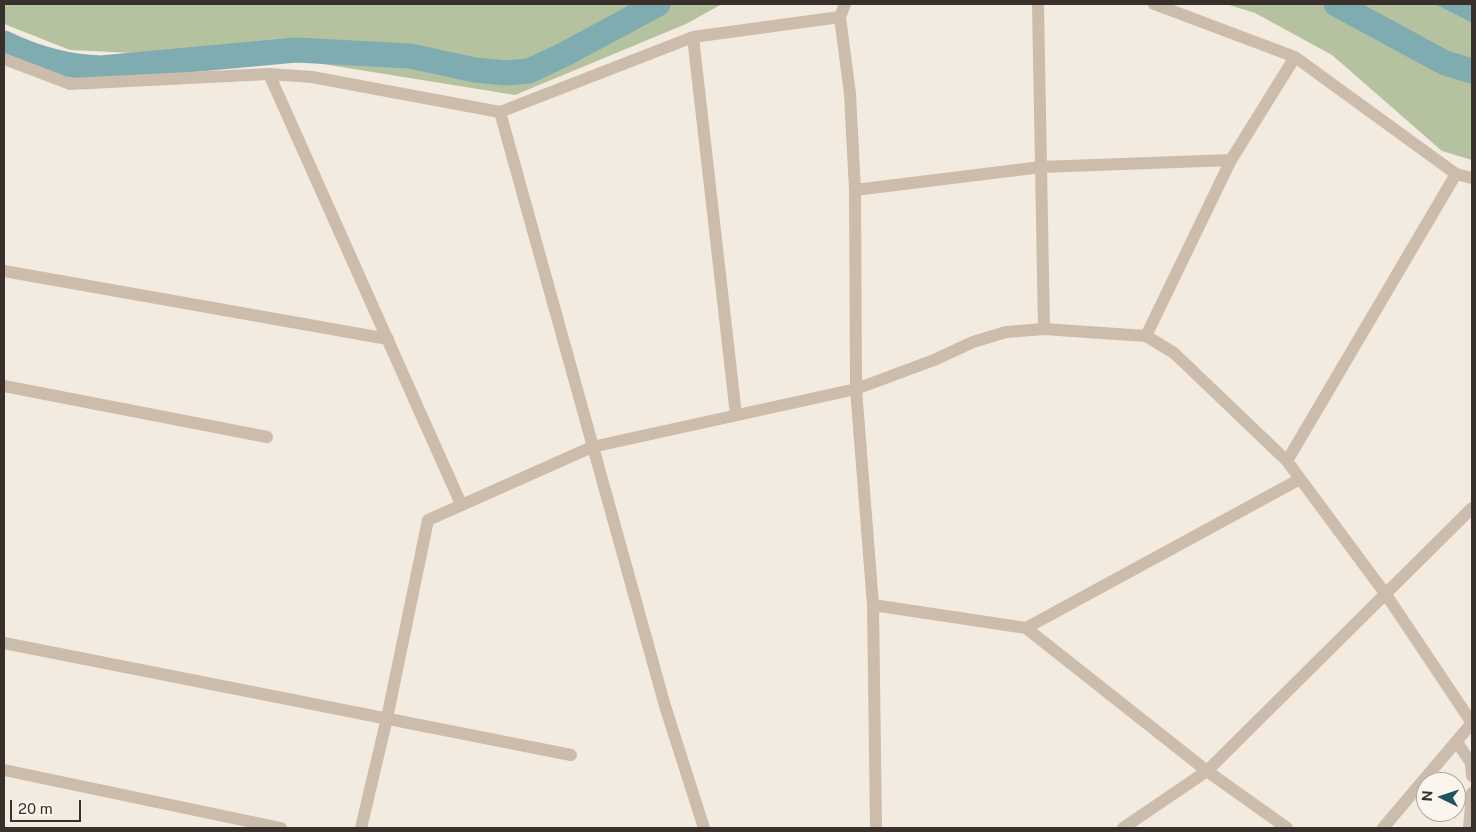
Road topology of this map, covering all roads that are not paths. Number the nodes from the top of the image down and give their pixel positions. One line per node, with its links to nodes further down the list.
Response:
1 (845, 4): 4 (street)
2 (1038, 4): 11 (street)
3 (1154, 4): 6 (street)
4 (840, 16): 5 (street); 14 (street)
5 (694, 37): 9 (street); 21 (street)
6 (1294, 57): 10 (street); 12 (street)
7 (4, 59): 8 (street)
8 (269, 74): 9 (street); 18 (street)
9 (500, 112): 23 (street)
10 (1231, 160): 11 (street); 17 (street)
11 (1041, 167): 14 (street); 16 (street)
12 (1456, 174): 13 (street); 24 (street)
13 (1472, 178)
14 (855, 190): 20 (street)
15 (4, 271): 18 (street)
16 (1044, 329): 17 (street); 20 (street)
17 (1146, 336): 24 (street)
18 (388, 339): 26 (street)
19 (4, 386): 22 (street)
20 (856, 389): 21 (street); 29 (street)
21 (736, 415): 23 (street)
22 (267, 436)
23 (592, 447): 26 (street); 42 (street)
24 (1287, 461): 25 (street)
25 (1300, 480): 28 (street); 30 (street)
26 (461, 504): 32 (street)
27 (1472, 508): 28 (street)
28 (1387, 596): 33 (street); 37 (street)
29 (873, 605): 30 (street); 43 (street)
30 (1026, 628): 37 (street)
31 (4, 643): 32 (street)
32 (387, 718): 35 (street); 41 (street)
33 (1472, 723): 34 (street)
34 (1457, 742): 38 (street); 46 (street)
35 (572, 754)
36 (4, 770): 40 (street)
37 (1207, 771): 44 (street); 45 (street)
38 (1472, 776)
39 (1472, 794): 47 (street)
40 (281, 828)
41 (361, 828)
42 (704, 828)
43 (876, 828)
44 (1122, 828)
45 (1288, 828)
46 (1383, 828)
47 (1469, 828)

